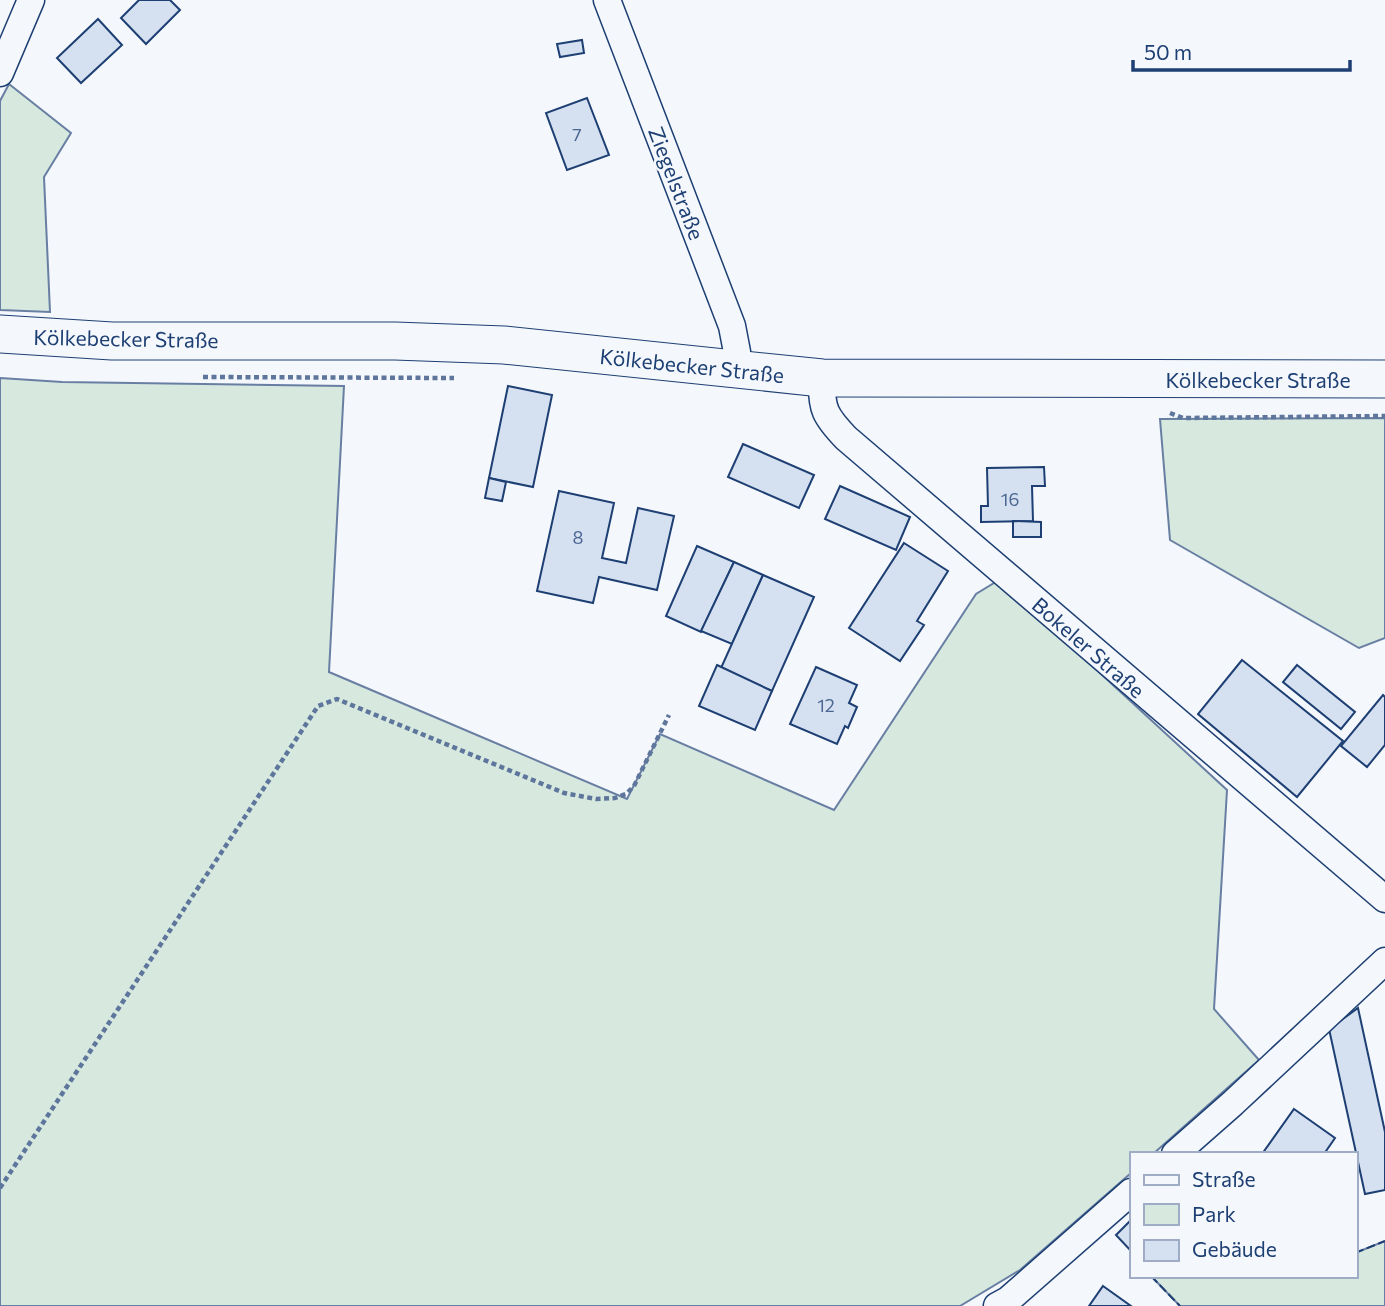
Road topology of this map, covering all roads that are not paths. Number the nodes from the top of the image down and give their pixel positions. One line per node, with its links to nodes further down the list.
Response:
1 (31, 0): 3 (street)
2 (607, 0): 5 (street, Ziegelstraße)
3 (0, 73)
4 (0, 334): 5 (main road, Kölkebecker Straße)
5 (736, 369): 6 (main road, Kölkebecker Straße)
6 (822, 378): 7 (main road, Kölkebecker Straße); 8 (street, Bokeler Straße)
7 (1385, 380)
8 (1385, 899)
9 (1385, 961): 10 (street)
10 (1177, 1152)
11 (1130, 1193): 12 (street)
12 (997, 1306)

